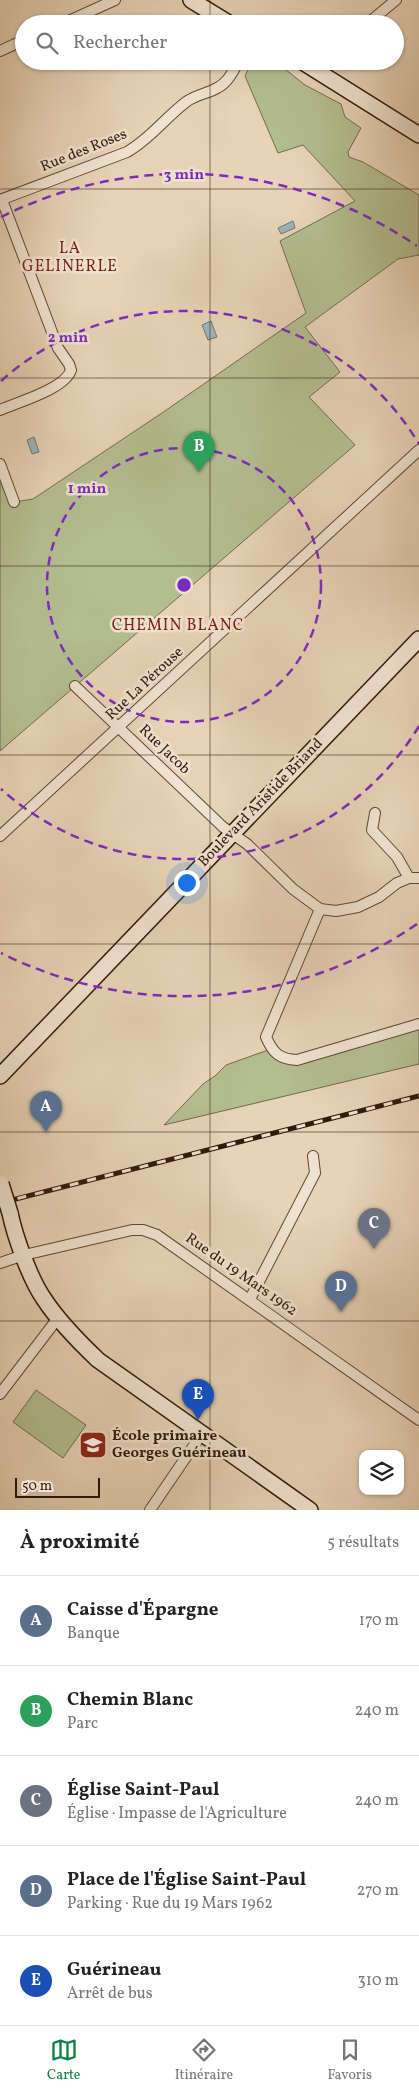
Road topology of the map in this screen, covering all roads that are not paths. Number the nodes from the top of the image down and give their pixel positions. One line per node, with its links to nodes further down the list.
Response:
1 (116, 0): 4 (street)
2 (190, 0): 5 (street)
3 (396, 0): 6 (street)
4 (82, 15)
5 (215, 15)
6 (378, 15)
7 (15, 44): 8 (street)
8 (0, 51)
9 (233, 70): 12 (street, Rue des Roses)
10 (324, 70): 11 (street)
11 (419, 134)
12 (1, 200): 13 (street)
13 (0, 410)
14 (419, 450): 19 (street, Rue La Pérouse)
15 (0, 464): 16 (street)
16 (14, 502)
17 (419, 639): 21 (street, Boulevard Aristide Briand)
18 (75, 686): 19 (street, Rue Jacob)
19 (119, 728): 21 (street, Rue Jacob); 22 (street, Rue La Pérouse)
20 (375, 813): 23 (street)
21 (233, 833): 24 (street, Rue Jacob); 26 (street, Boulevard Aristide Briand)
22 (0, 836)
23 (414, 878): 24 (street)
24 (320, 909): 25 (street)
25 (419, 1024)
26 (0, 1076)
27 (313, 1156): 31 (street)
28 (1, 1182): 29 (street, bridge)
29 (24, 1255): 30 (street, Rue du 19 Mars 1962); 31 (street, Rue du 19 Mars 1962); 32 (street)
30 (0, 1264)
31 (250, 1299): 34 (street, Rue du 19 Mars 1962)
32 (58, 1318): 33 (street); 35 (street)
33 (0, 1394)
34 (419, 1420)
35 (201, 1435): 36 (street); 37 (street)
36 (150, 1510)
37 (310, 1510)

